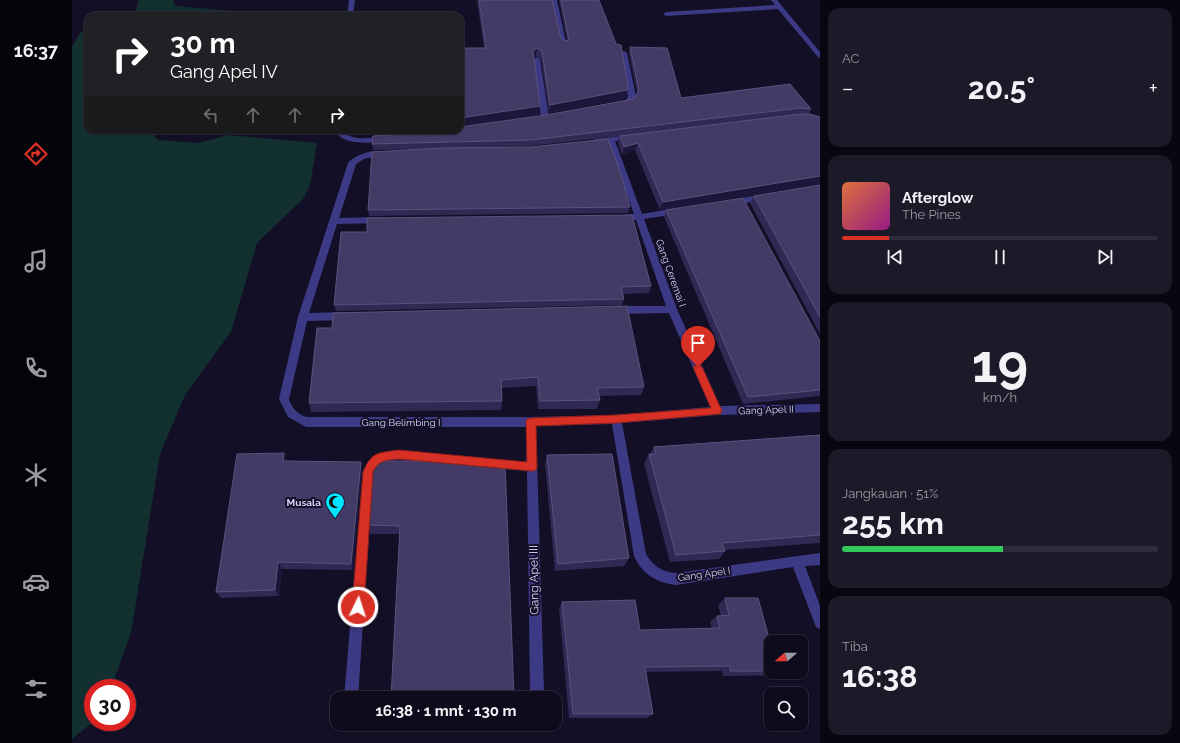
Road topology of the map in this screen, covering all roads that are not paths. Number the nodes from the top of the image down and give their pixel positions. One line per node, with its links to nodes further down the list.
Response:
1 (352, 0): 5 (street)
2 (554, 0): 7 (street)
3 (774, 0): 4 (street)
4 (779, 7): 6 (street); 9 (street)
5 (350, 12)
6 (666, 14)
7 (564, 47)
8 (624, 53): 11 (street)
9 (820, 56)
10 (537, 59): 12 (street)
11 (611, 106)
12 (545, 118)
13 (342, 134): 15 (street)
14 (642, 136): 16 (street)
15 (394, 138)
16 (610, 140): 17 (street); 22 (street, Gang Ceremai I)
17 (589, 142)
18 (395, 153): 25 (street)
19 (774, 196): 20 (street)
20 (721, 204)
21 (684, 210): 22 (street)
22 (639, 217): 23 (street); 26 (street, Gang Ceremai I)
23 (608, 218)
24 (388, 220): 25 (street)
25 (334, 221): 29 (street)
26 (672, 309): 27 (street); 31 (street, Gang Ceremai I)
27 (602, 310)
28 (358, 315): 29 (street)
29 (303, 317): 33 (street, Gang Belimbing I)
30 (820, 408): 31 (street, Gang Apel II)
31 (717, 411): 32 (street, Gang Apel II)
32 (616, 419): 33 (street, Gang Apel II); 36 (street, Gang Apel I)
33 (531, 422): 34 (street)
34 (532, 467): 38 (street); 39 (street, Gang Apel III)
35 (820, 559): 36 (street, Gang Apel I)
36 (798, 560): 37 (street)
37 (820, 623)
38 (352, 691)
39 (537, 691)

